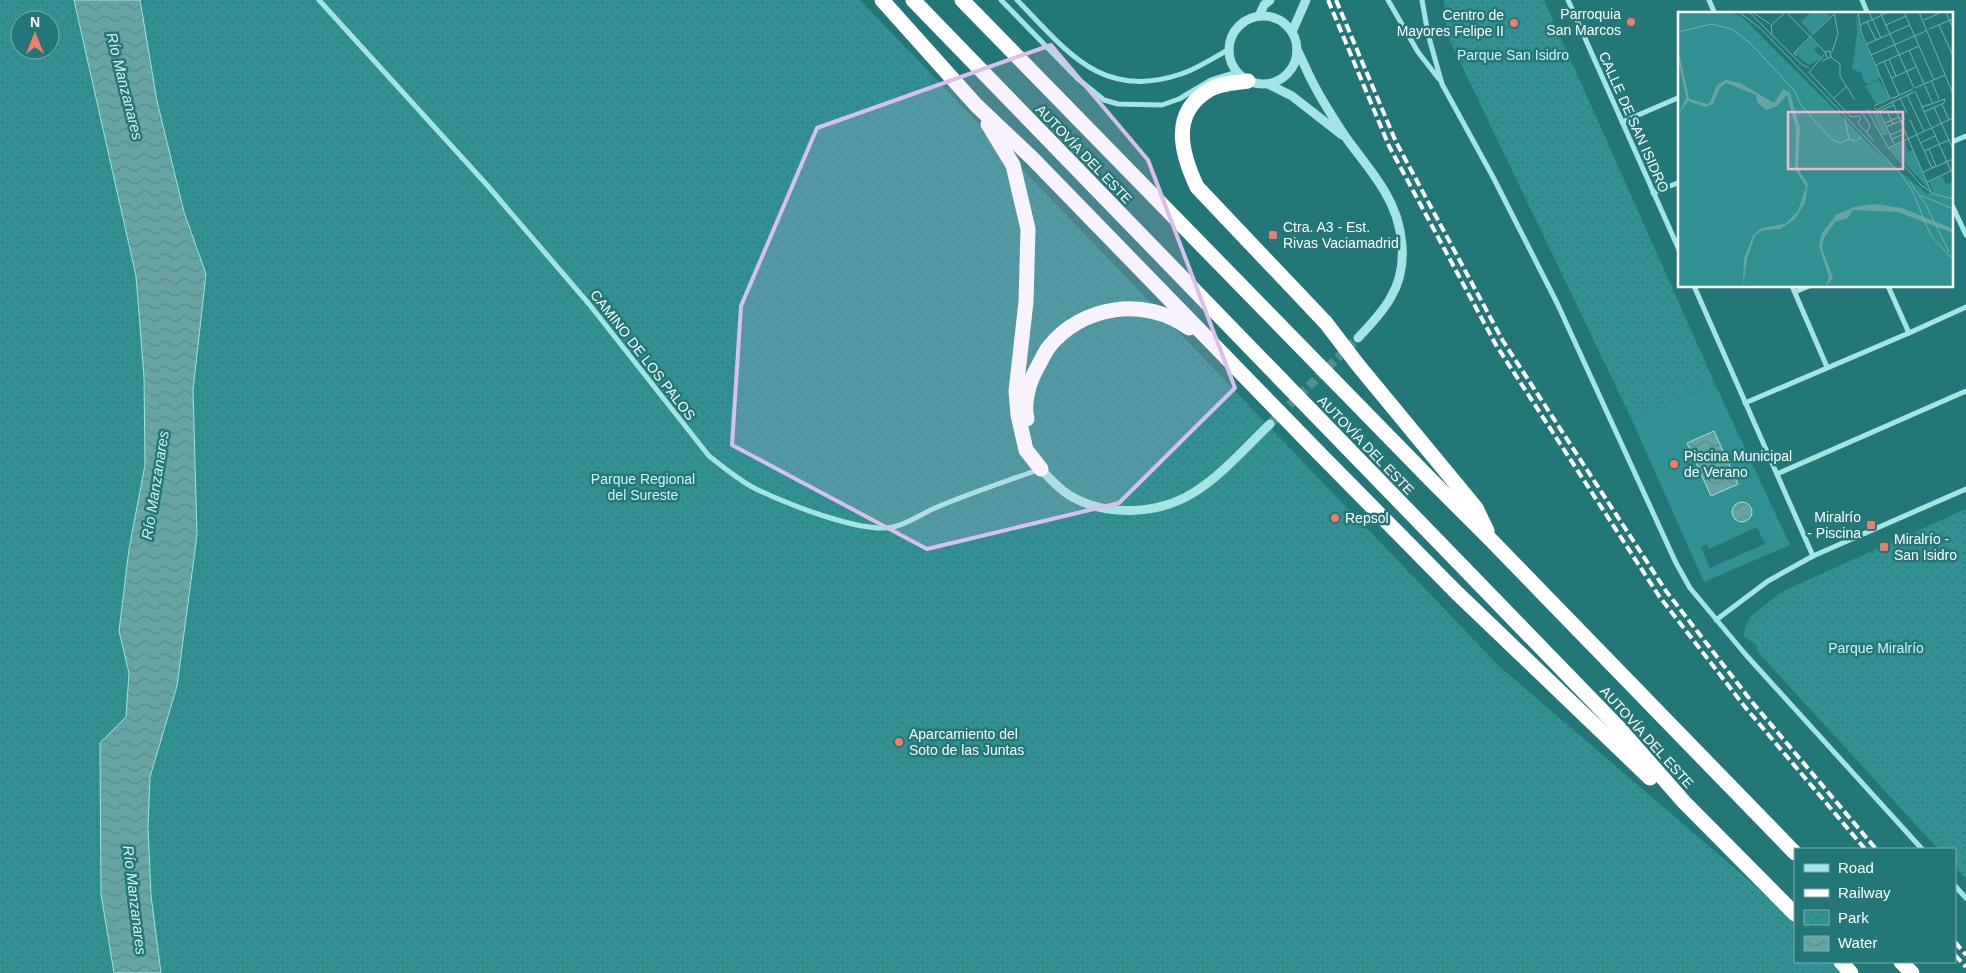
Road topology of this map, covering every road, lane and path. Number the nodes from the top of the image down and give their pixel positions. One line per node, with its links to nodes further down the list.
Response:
1 (319, 0): 47 (street, CAMINO DE LOS PALOS)
2 (882, 0): 24 (highway)
3 (912, 0): 53 (highway, AUTOVÍA DEL ESTE)
4 (962, 0): 50 (highway, AUTOVÍA DEL ESTE)
5 (1001, 0): 20 (street)
6 (1017, 0): 18 (street)
7 (1270, 0): 16 (street)
8 (1306, 0): 17 (street)
9 (1388, 0): 22 (street)
10 (1422, 0): 22 (street)
11 (1568, 0): 25 (street, CALLE DE SAN ISIDRO)
12 (1709, 0): 14 (street)
13 (1862, 0): 15 (street)
14 (1714, 12)
15 (1867, 12)
16 (1259, 16): 17 (street); 18 (street)
17 (1292, 32): 19 (street)
18 (1228, 50): 20 (street)
19 (1297, 50): 21 (street); 27 (street)
20 (1242, 76): 21 (street); 50 (highway)
21 (1268, 84): 27 (street)
22 (1442, 84): 52 (street)
23 (1678, 98): 25 (street)
24 (976, 104): 42 (highway); 47 (highway)
25 (1622, 122): 30 (street, CALLE DE SAN ISIDRO)
26 (1966, 136): 28 (street)
27 (1348, 139): 41 (street)
28 (1954, 141)
29 (1678, 183): 30 (street)
30 (1654, 193): 33 (street, CALLE DE SAN ISIDRO)
31 (1954, 209): 32 (street)
32 (1966, 235)
33 (1678, 247)
34 (1695, 288): 45 (street)
35 (1793, 288): 38 (street)
36 (1804, 288): 38 (street)
37 (1889, 288): 40 (street)
38 (1795, 292): 43 (street)
39 (1966, 307): 40 (street)
40 (1909, 333): 43 (street)
41 (1358, 338)
42 (1219, 351): 47 (highway); 53 (highway)
43 (1827, 367): 45 (street)
44 (1966, 391): 48 (street)
45 (1745, 403): 48 (street)
46 (1270, 424): 47 (street)
47 (1041, 469)
48 (1777, 474): 51 (street)
49 (1966, 488): 51 (street)
50 (1492, 541): 55 (highway, AUTOVÍA DEL ESTE)
51 (1813, 556): 52 (street)
52 (1716, 620): 54 (street)
53 (1684, 802): 58 (highway, AUTOVÍA DEL ESTE)
54 (1921, 848)
55 (1794, 852)
56 (1956, 887): 57 (street)
57 (1966, 898)
58 (1794, 913)
59 (1842, 963): 61 (highway)
60 (1902, 963): 62 (highway)
61 (1851, 973)
62 (1912, 973)

